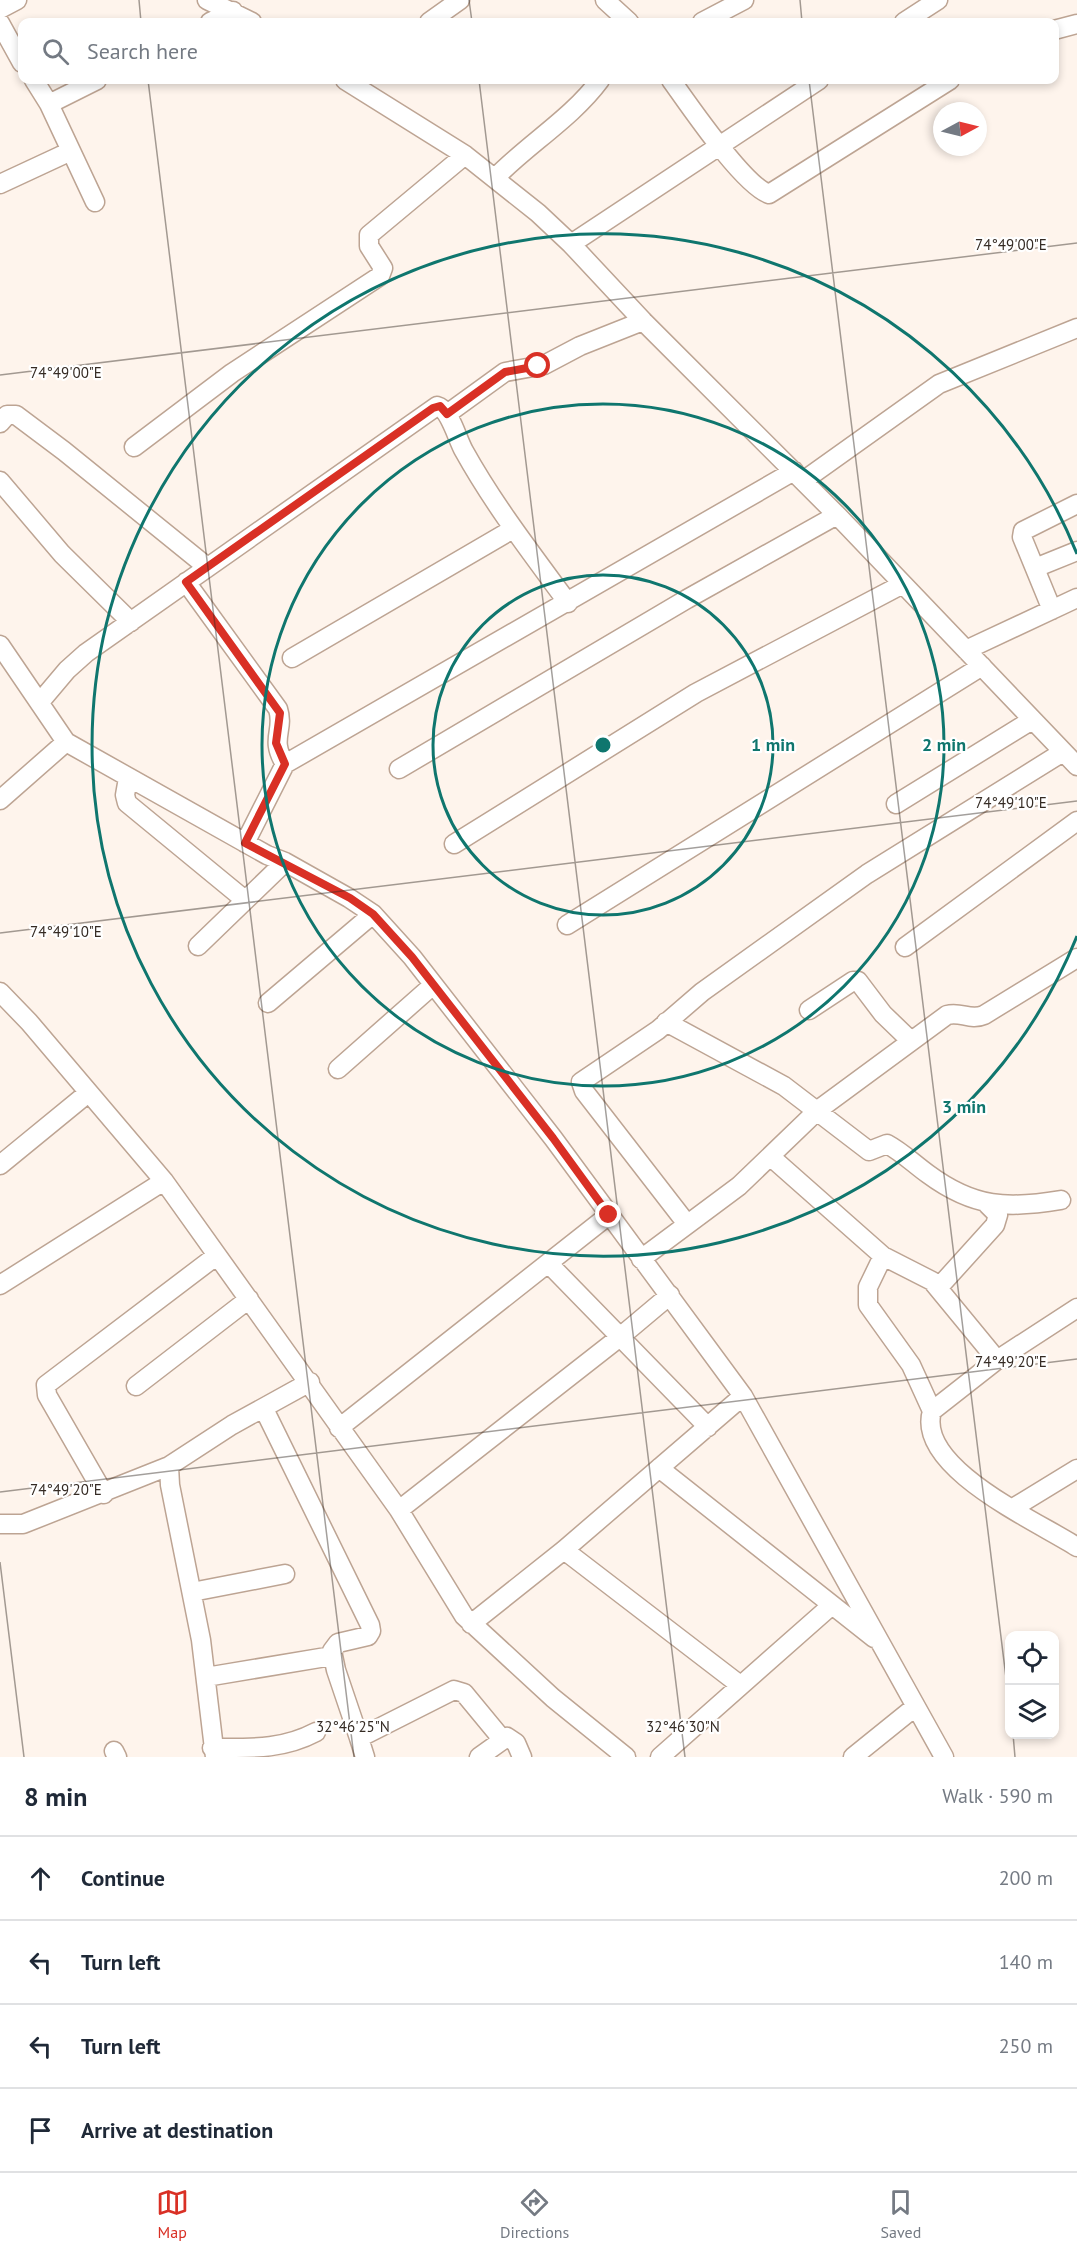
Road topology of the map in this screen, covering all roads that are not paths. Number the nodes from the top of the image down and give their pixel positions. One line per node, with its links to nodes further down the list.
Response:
1 (17, 0): 7 (street)
2 (207, 0): 8 (street)
3 (460, 0): 11 (street)
4 (605, 0): 12 (street)
5 (744, 0): 13 (street)
6 (938, 0): 14 (street)
7 (0, 9)
8 (233, 11): 9 (street); 10 (street)
9 (218, 18)
10 (245, 18)
11 (435, 18)
12 (625, 18)
13 (710, 18)
14 (910, 18)
15 (0, 23): 18 (street)
16 (1077, 24): 17 (street)
17 (1059, 29)
18 (18, 56)
19 (36, 84): 26 (street)
20 (89, 84): 26 (street)
21 (597, 84): 30 (street)
22 (674, 84): 27 (street)
23 (813, 84): 27 (street)
24 (944, 84): 27 (street)
25 (371, 86): 29 (street)
26 (49, 104): 28 (street)
27 (719, 146): 33 (street)
28 (70, 151): 31 (street); 32 (street)
29 (465, 155): 30 (street); 38 (street)
30 (495, 178): 33 (street)
31 (0, 184)
32 (95, 202)
33 (571, 244): 34 (street)
34 (643, 321): 36 (street); 39 (street)
35 (1077, 328): 39 (street)
36 (447, 414): 43 (street); 45 (street)
37 (0, 423): 45 (street)
38 (134, 447)
39 (799, 476): 42 (street); 50 (street)
40 (0, 481): 52 (street)
41 (1077, 504): 46 (street)
42 (837, 515): 48 (street); 62 (street)
43 (513, 529): 50 (street); 55 (street)
44 (1077, 551): 46 (street)
45 (206, 566): 47 (street)
46 (1035, 568): 51 (street)
47 (186, 582): 52 (street); 63 (street)
48 (903, 584): 54 (street); 70 (street)
49 (1077, 598): 51 (street)
50 (568, 603): 63 (street)
51 (1052, 610): 54 (street)
52 (130, 622): 57 (street)
53 (0, 645): 57 (street)
54 (966, 650): 56 (street)
55 (292, 658)
56 (982, 666): 58 (street); 74 (street)
57 (40, 702): 59 (street)
58 (1032, 720): 60 (street); 67 (street)
59 (66, 742): 64 (street); 65 (street)
60 (1063, 752): 61 (street); 82 (street)
61 (1077, 766)
62 (399, 769)
63 (280, 772): 69 (street)
64 (128, 778): 69 (street); 72 (street)
65 (7, 784): 66 (street)
66 (0, 801)
67 (896, 804)
68 (1077, 822): 76 (street)
69 (245, 843): 71 (street)
70 (454, 844)
71 (285, 862): 72 (street); 73 (street)
72 (245, 900): 75 (street)
73 (373, 914): 78 (street); 80 (street)
74 (567, 925)
75 (198, 946)
76 (905, 947)
77 (1077, 958): 83 (street)
78 (432, 986): 84 (street); 92 (street)
79 (0, 992): 85 (street)
80 (268, 1004)
81 (809, 1010): 83 (street)
82 (666, 1022): 86 (street); 93 (street)
83 (911, 1041): 86 (street)
84 (338, 1070)
85 (88, 1093): 88 (street); 89 (street)
86 (818, 1110): 87 (street); 91 (street)
87 (771, 1157): 93 (street); 95 (street)
88 (0, 1165)
89 (164, 1181): 94 (street); 98 (street)
90 (1061, 1200): 91 (street)
91 (987, 1204): 99 (street)
92 (609, 1215): 96 (street); 97 (street)
93 (676, 1232): 96 (street)
94 (216, 1256): 101 (street); 115 (street)
95 (883, 1256): 99 (street); 109 (street)
96 (641, 1259): 100 (street)
97 (549, 1264): 103 (street); 111 (street)
98 (0, 1285)
99 (939, 1287): 104 (street)
100 (669, 1295): 103 (street); 107 (street)
101 (249, 1299): 105 (street); 106 (street)
102 (1077, 1308): 104 (street)
103 (620, 1337): 110 (street); 117 (street)
104 (997, 1360): 109 (street)
105 (310, 1382): 108 (street); 111 (street)
106 (136, 1386)
107 (743, 1396): 110 (street); 125 (street)
108 (264, 1409): 112 (street); 126 (street)
109 (932, 1411): 116 (street)
110 (708, 1427): 113 (street)
111 (339, 1428): 117 (street)
112 (169, 1466): 115 (street); 122 (street)
113 (659, 1468): 120 (street); 123 (street)
114 (1077, 1469): 116 (street)
115 (104, 1494): 118 (street)
116 (1013, 1508): 119 (street)
117 (399, 1510): 124 (street)
118 (0, 1524)
119 (1072, 1538)
120 (564, 1550): 124 (street); 128 (street)
121 (285, 1575): 122 (street)
122 (192, 1592): 127 (street)
123 (832, 1605): 125 (street); 128 (street)
124 (471, 1624): 137 (street)
125 (880, 1643): 129 (street)
126 (332, 1656): 127 (street); 131 (street)
127 (206, 1677): 133 (street)
128 (740, 1685): 138 (street)
129 (915, 1707): 139 (street); 140 (street)
130 (316, 1732): 133 (street)
131 (359, 1738): 132 (street); 134 (street)
132 (502, 1739): 135 (street); 136 (street)
133 (214, 1753)
134 (365, 1757)
135 (479, 1757)
136 (522, 1757)
137 (626, 1757)
138 (660, 1757)
139 (853, 1757)
140 (944, 1757)

